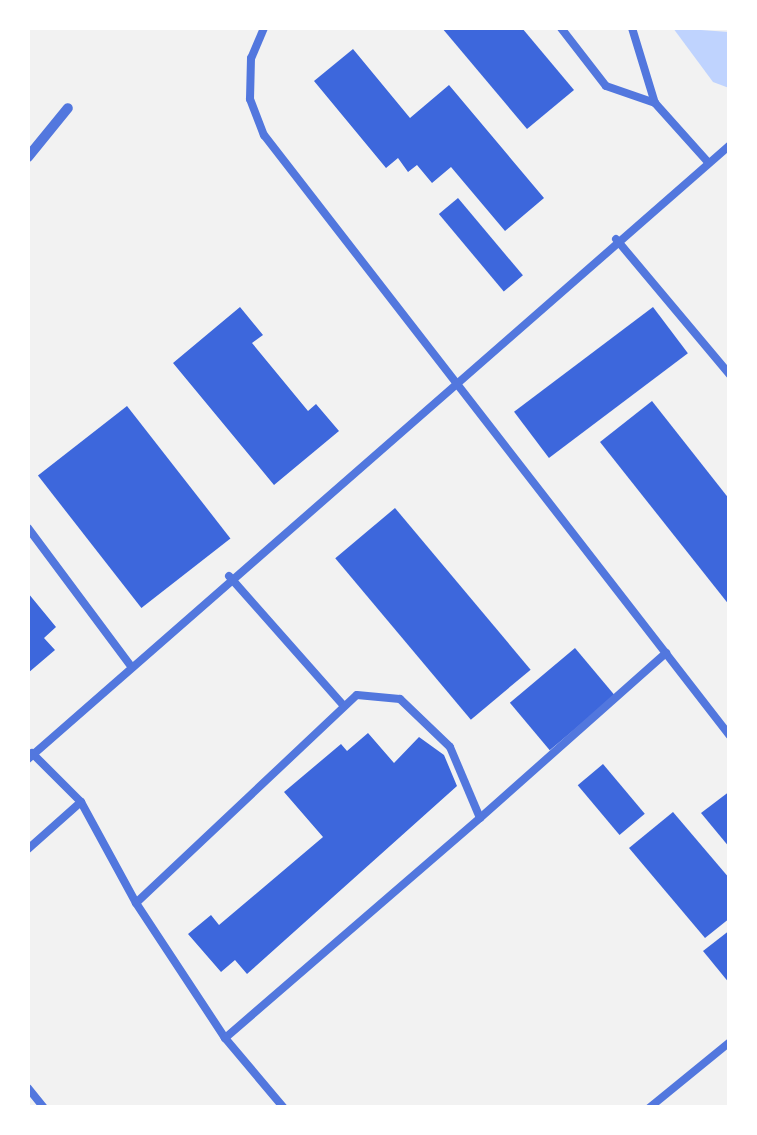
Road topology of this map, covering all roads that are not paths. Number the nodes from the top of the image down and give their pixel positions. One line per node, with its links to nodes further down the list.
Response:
1 (264, 28): 11 (lane)
2 (561, 28): 4 (lane)
3 (632, 28): 4 (lane)
4 (655, 103): 8 (lane)
5 (68, 108): 7 (street)
6 (730, 146): 8 (lane)
7 (28, 157)
8 (708, 162): 9 (lane)
9 (616, 240): 10 (lane); 11 (lane)
10 (730, 374)
11 (455, 384): 13 (lane); 14 (lane)
12 (28, 528): 15 (lane)
13 (230, 576): 15 (lane); 16 (lane)
14 (666, 653): 17 (lane); 20 (lane)
15 (130, 665): 18 (lane)
16 (343, 705): 20 (lane); 22 (lane)
17 (730, 736)
18 (30, 756): 19 (lane)
19 (81, 802): 21 (lane); 22 (lane)
20 (480, 818): 23 (lane)
21 (28, 849)
22 (136, 904): 23 (lane)
23 (225, 1038): 27 (lane)
24 (730, 1042): 28 (lane)
25 (28, 1088): 26 (lane)
26 (44, 1108)
27 (284, 1108)
28 (650, 1108)

